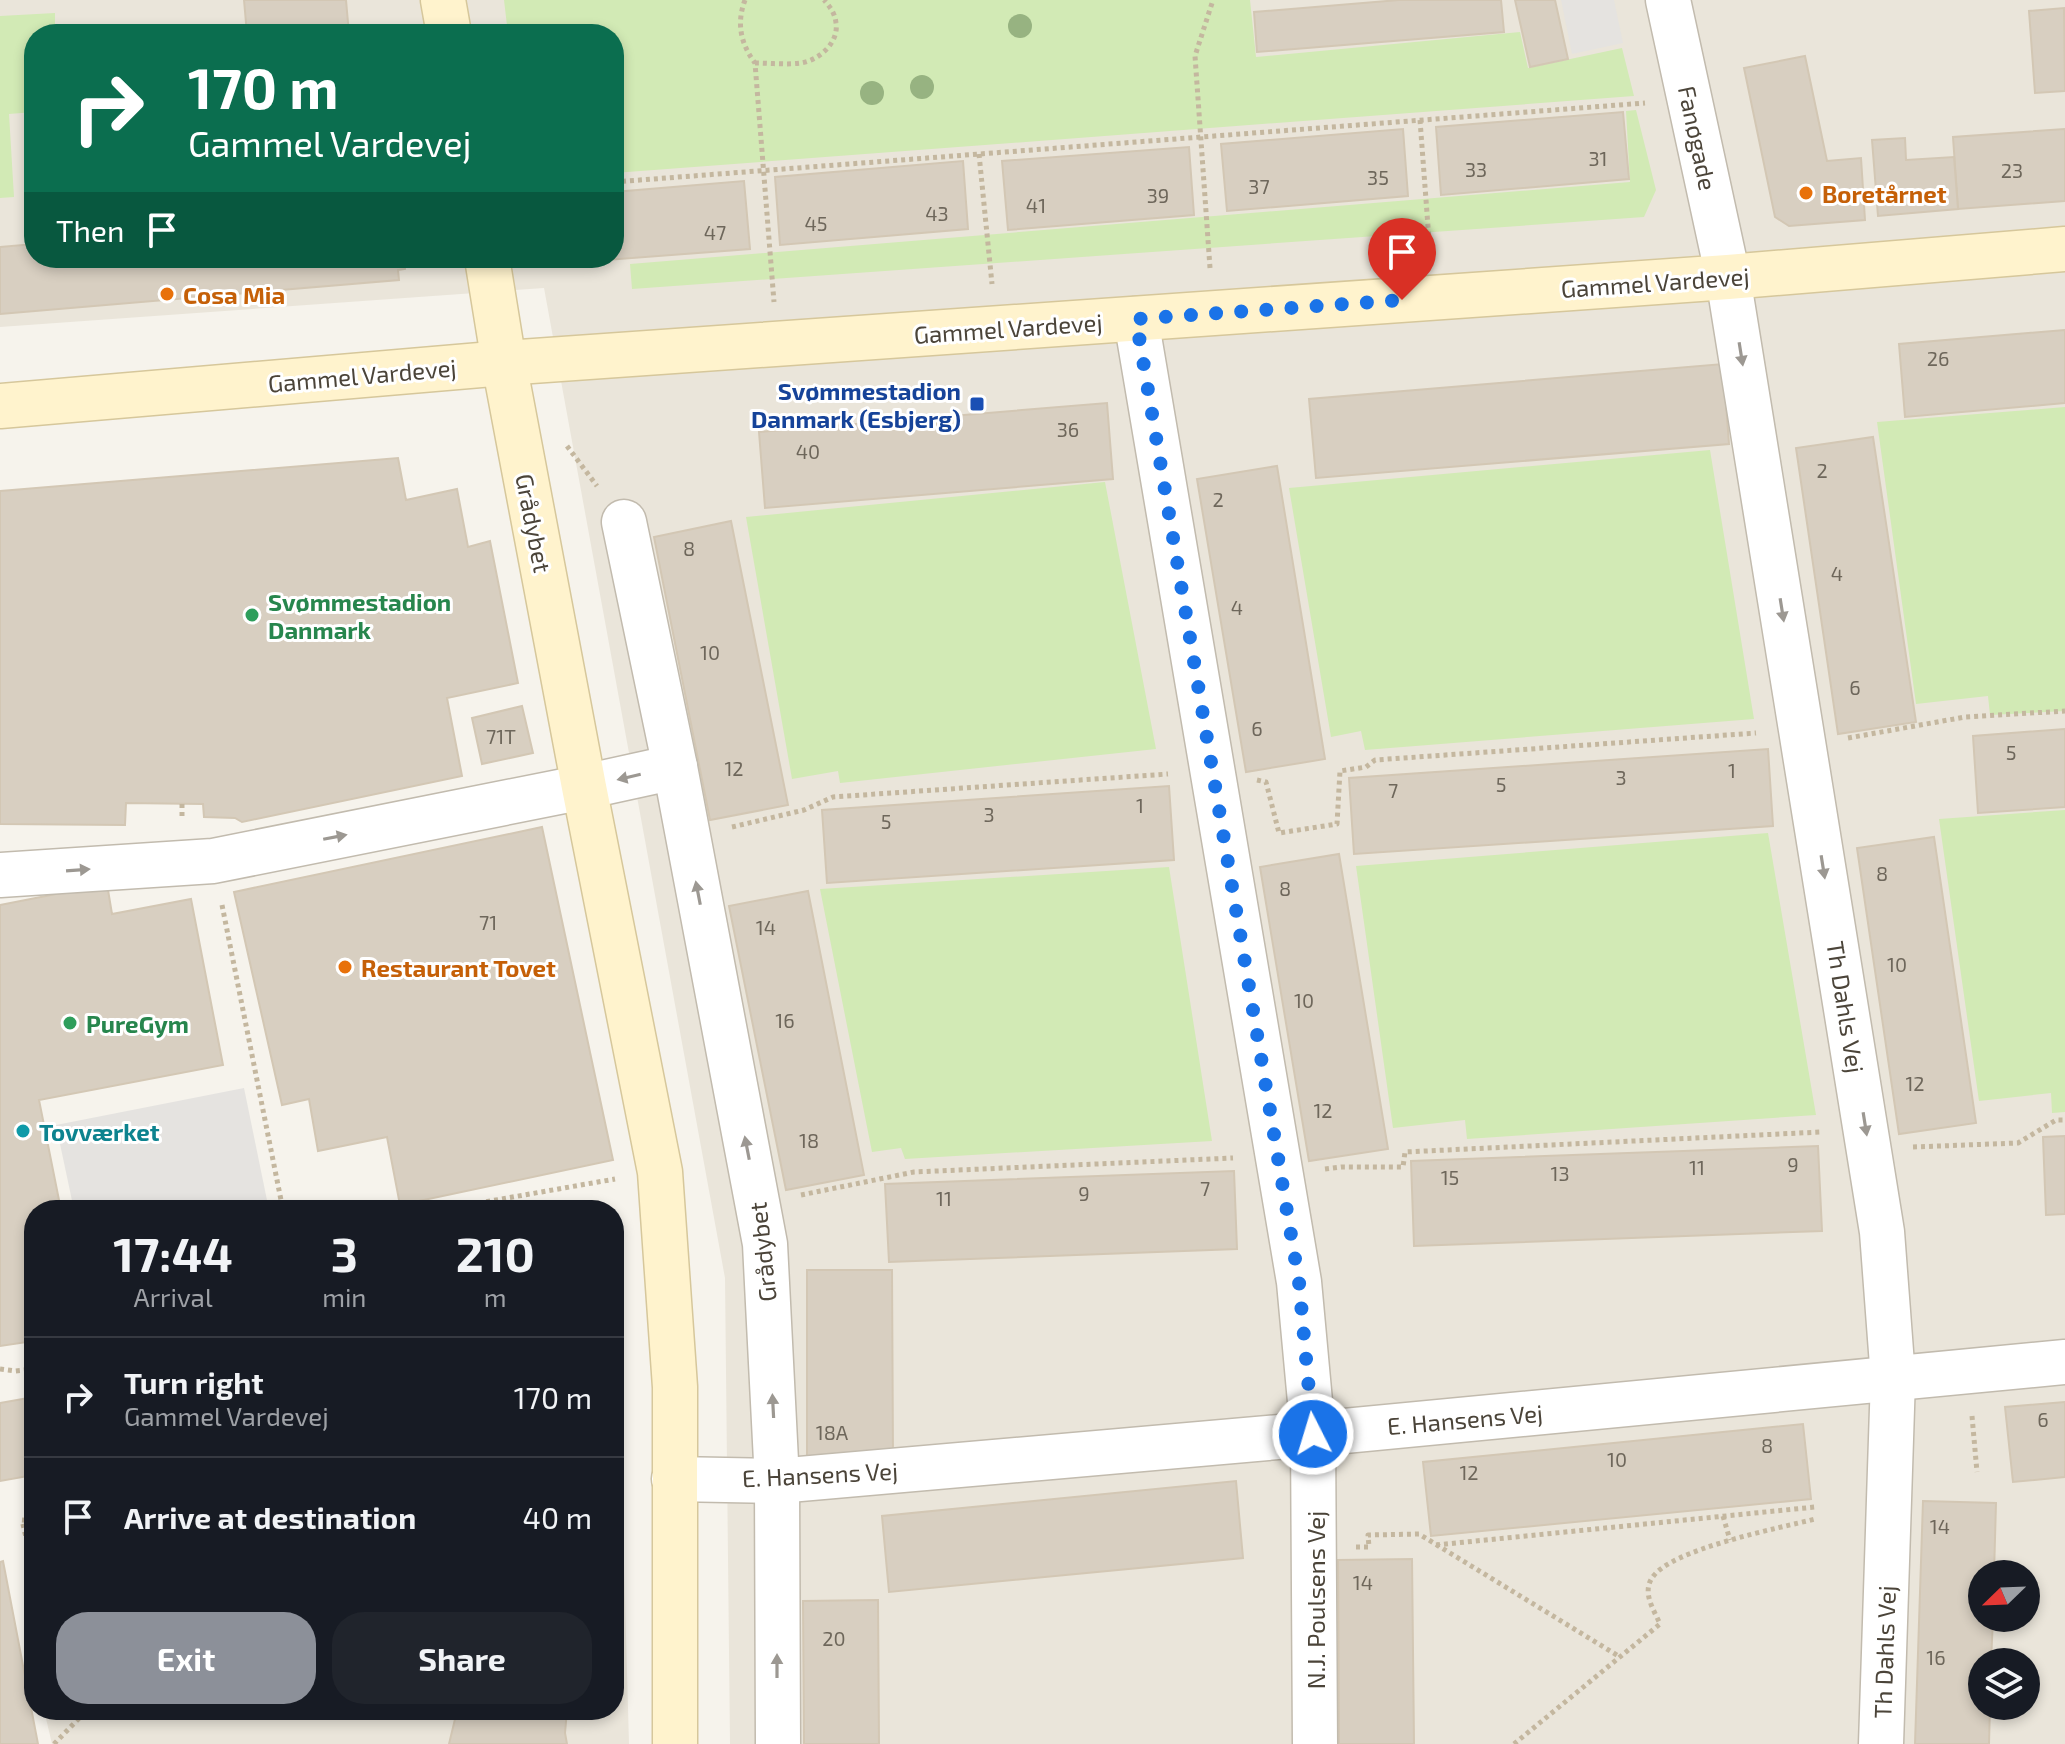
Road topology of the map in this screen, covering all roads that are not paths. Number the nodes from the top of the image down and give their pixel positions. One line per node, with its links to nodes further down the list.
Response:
1 (443, 0): 3 (street)
2 (1668, 0): 6 (street, Fanøgade)
3 (447, 24)
4 (2065, 249): 6 (street, Gammel Vardevej)
5 (489, 268): 8 (street, Grådybet)
6 (1728, 277): 7 (street, Gammel Vardevej); 15 (street, Th Dahls Vej, one-way to 15)
7 (1136, 319): 8 (street, Gammel Vardevej); 16 (street, N.J. Poulsens Vej)
8 (504, 363): 9 (street, Gammel Vardevej); 12 (street, Grådybet)
9 (0, 406)
10 (624, 522): 11 (street, Grådybet)
11 (675, 767): 12 (street, one-way to 12); 18 (street, Grådybet, one-way to 11)
12 (584, 787): 13 (street, one-way to 12); 17 (street, Grådybet)
13 (0, 875)
14 (2065, 1362): 15 (street, E. Hansens Vej)
15 (1893, 1378): 16 (street, E. Hansens Vej); 22 (street, Th Dahls Vej)
16 (1313, 1434): 18 (street, E. Hansens Vej); 21 (street, N.J. Poulsens Vej)
17 (674, 1479): 18 (street, E. Hansens Vej); 19 (street, Grådybet)
18 (777, 1481): 20 (street, Grådybet, one-way to 18)
19 (675, 1744)
20 (778, 1744)
21 (1315, 1744)
22 (1881, 1744)

